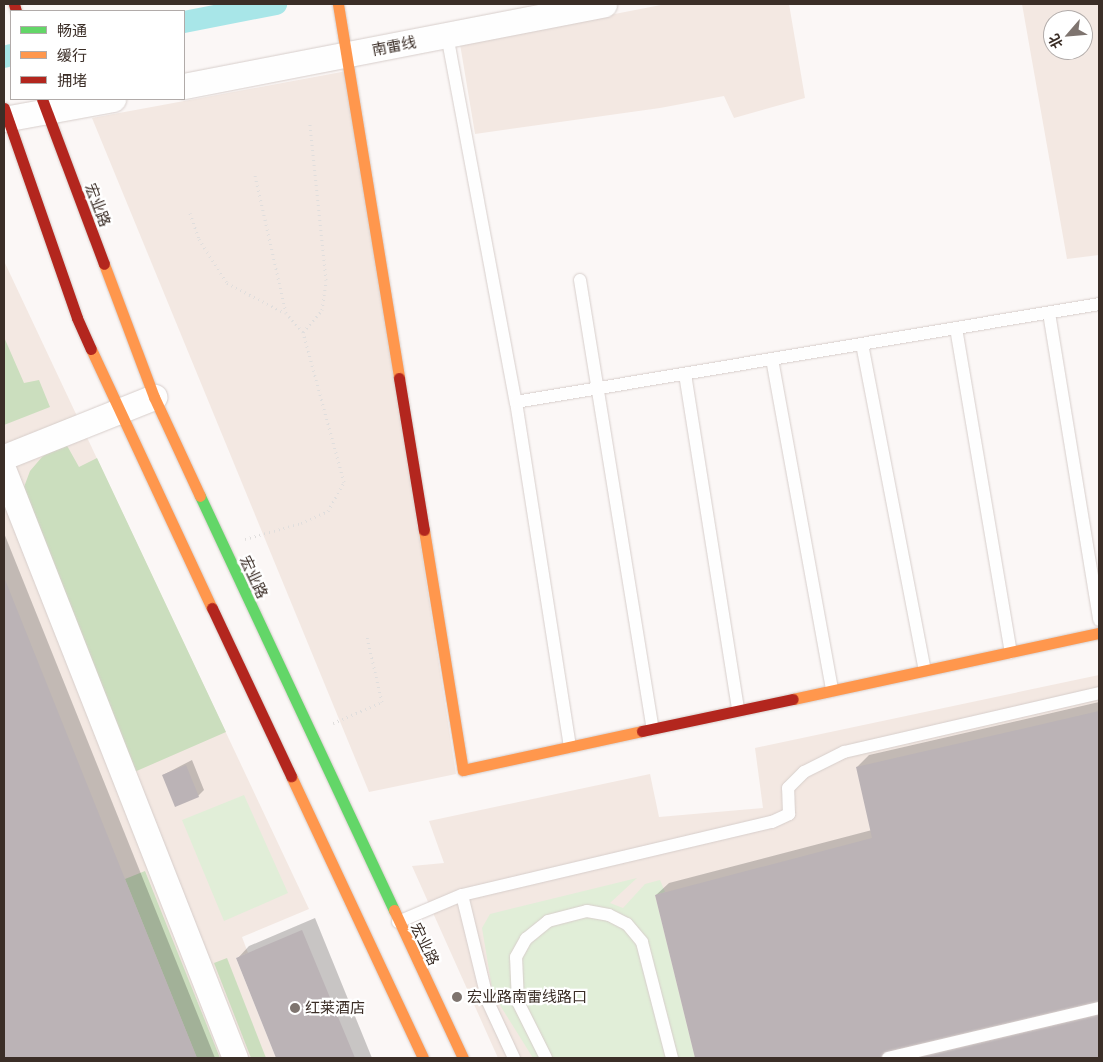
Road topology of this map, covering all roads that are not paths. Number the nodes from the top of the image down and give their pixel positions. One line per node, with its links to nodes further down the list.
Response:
1 (338, 4): 4 (street)
2 (604, 4): 3 (street, 南雷线)
3 (447, 35): 4 (street, 南雷线); 18 (lane)
4 (343, 45): 5 (street, 南雷线); 30 (street)
5 (185, 86)
6 (102, 100): 7 (street)
7 (45, 105): 8 (street); 17 (street, 宏业路)
8 (5, 115): 19 (street)
9 (580, 280): 16 (lane)
10 (1099, 304): 11 (lane)
11 (1049, 313): 12 (lane); 22 (lane)
12 (956, 328): 13 (lane); 24 (lane)
13 (862, 344): 14 (lane); 25 (lane)
14 (772, 359): 15 (lane); 26 (lane)
15 (685, 374): 16 (lane); 28 (lane)
16 (598, 388): 18 (lane); 29 (lane)
17 (154, 397): 19 (street); 32 (street, 宏业路)
18 (516, 402): 30 (lane)
19 (120, 411): 20 (street); 35 (street)
20 (4, 458)
21 (4, 472): 34 (street)
22 (1099, 620)
23 (1099, 633): 24 (street)
24 (1011, 652): 25 (street)
25 (924, 670): 26 (street)
26 (832, 690): 28 (street)
27 (1099, 693): 31 (lane)
28 (738, 710): 29 (street)
29 (654, 729): 30 (street)
30 (570, 747)
31 (462, 895): 32 (lane); 37 (lane)
32 (398, 922): 36 (street, 宏业路)
33 (1099, 1008): 40 (lane)
34 (235, 1058)
35 (423, 1058)
36 (463, 1058)
37 (514, 1058)
38 (546, 1058): 39 (lane)
39 (672, 1058)
40 (888, 1058)

